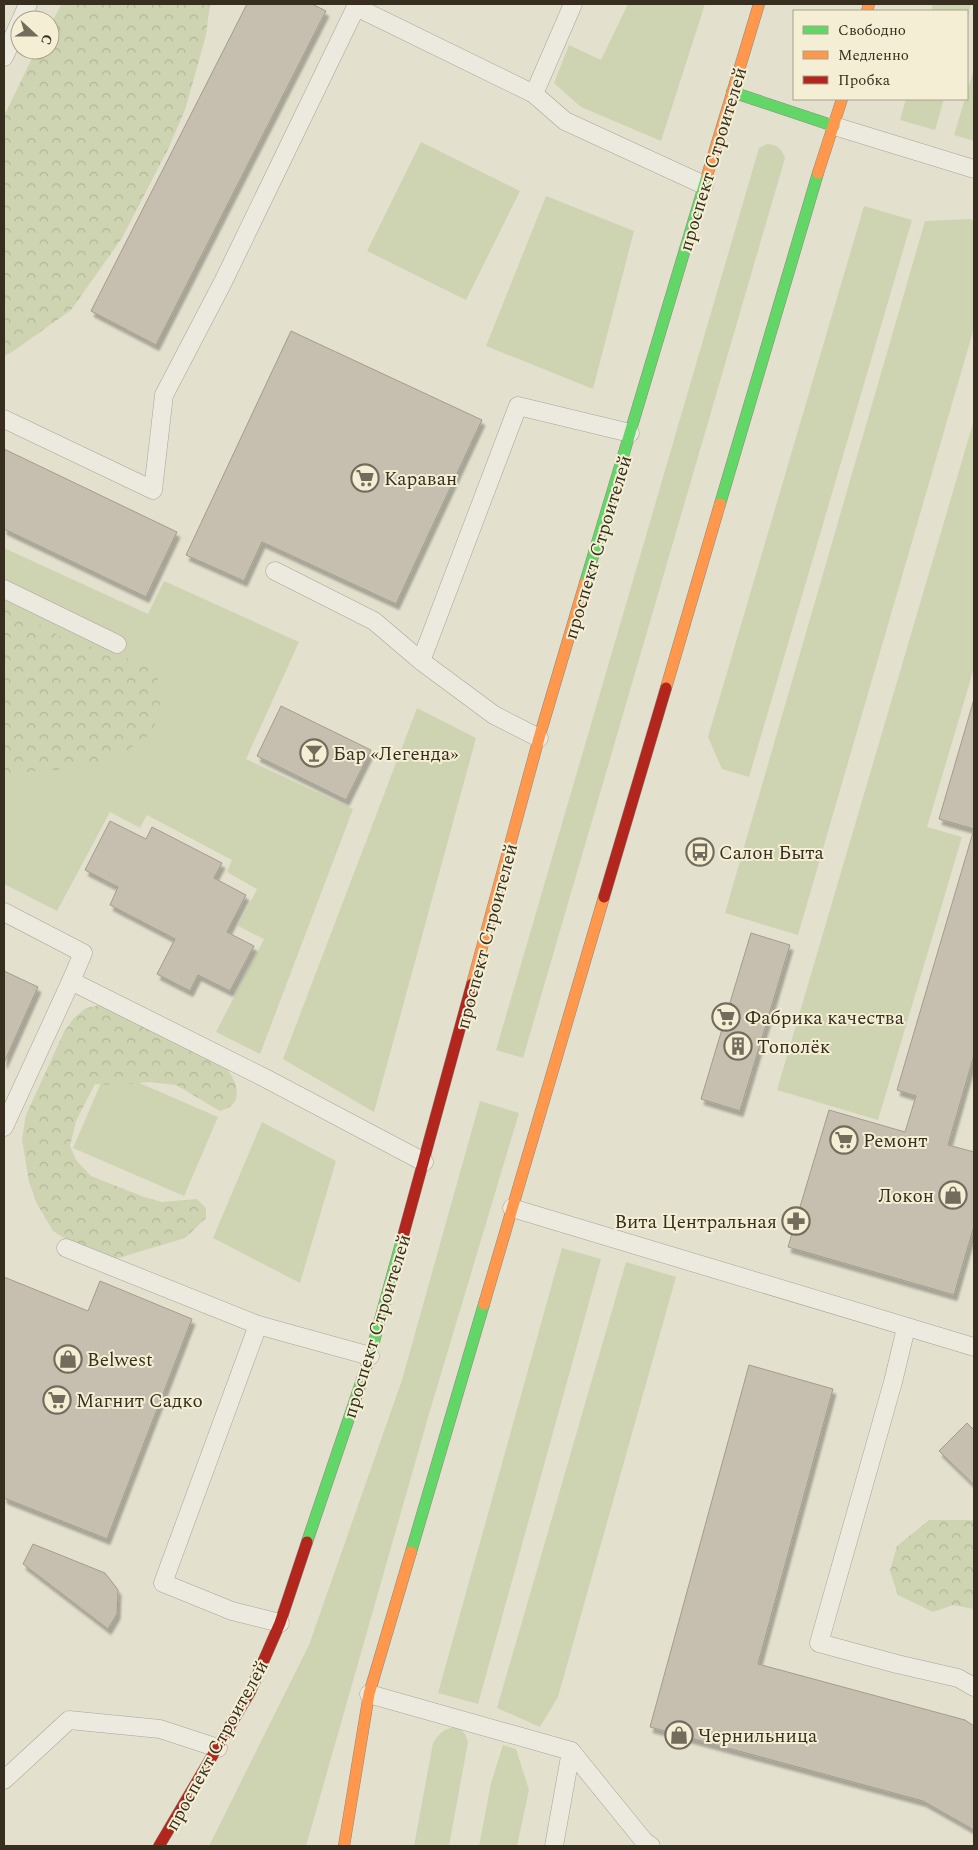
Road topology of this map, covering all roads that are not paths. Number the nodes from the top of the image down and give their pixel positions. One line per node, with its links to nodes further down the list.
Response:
1 (573, 4): 7 (lane)
2 (759, 4): 6 (main road, проспект Строителей)
3 (356, 6): 7 (lane); 12 (lane)
4 (10, 44): 5 (lane)
5 (4, 57)
6 (732, 92): 9 (main road); 11 (main road, проспект Строителей)
7 (534, 94): 11 (lane)
8 (842, 100): 9 (main road)
9 (834, 126): 10 (lane); 23 (main road)
10 (974, 169)
11 (704, 185): 13 (main road, проспект Строителей)
12 (4, 418)
13 (630, 433): 17 (lane); 18 (main road, проспект Строителей)
14 (275, 571): 17 (lane)
15 (4, 589): 16 (lane)
16 (117, 644)
17 (421, 661): 18 (lane)
18 (540, 738): 22 (main road, проспект Строителей)
19 (4, 912): 20 (lane)
20 (70, 981): 21 (lane); 22 (lane)
21 (4, 1127)
22 (424, 1162): 28 (main road, проспект Строителей)
23 (512, 1208): 26 (lane); 31 (main road)
24 (66, 1248): 25 (lane)
25 (258, 1325): 28 (lane); 29 (lane)
26 (906, 1328): 27 (lane); 30 (lane)
27 (974, 1347)
28 (370, 1356): 29 (main road, проспект Строителей)
29 (280, 1623): 32 (main road, проспект Строителей)
30 (974, 1687)
31 (369, 1694): 33 (lane); 36 (main road)
32 (218, 1748): 34 (lane); 35 (main road, проспект Строителей)
33 (571, 1750): 37 (lane); 38 (lane)
34 (4, 1780)
35 (159, 1846)
36 (344, 1846)
37 (554, 1846)
38 (651, 1846)

